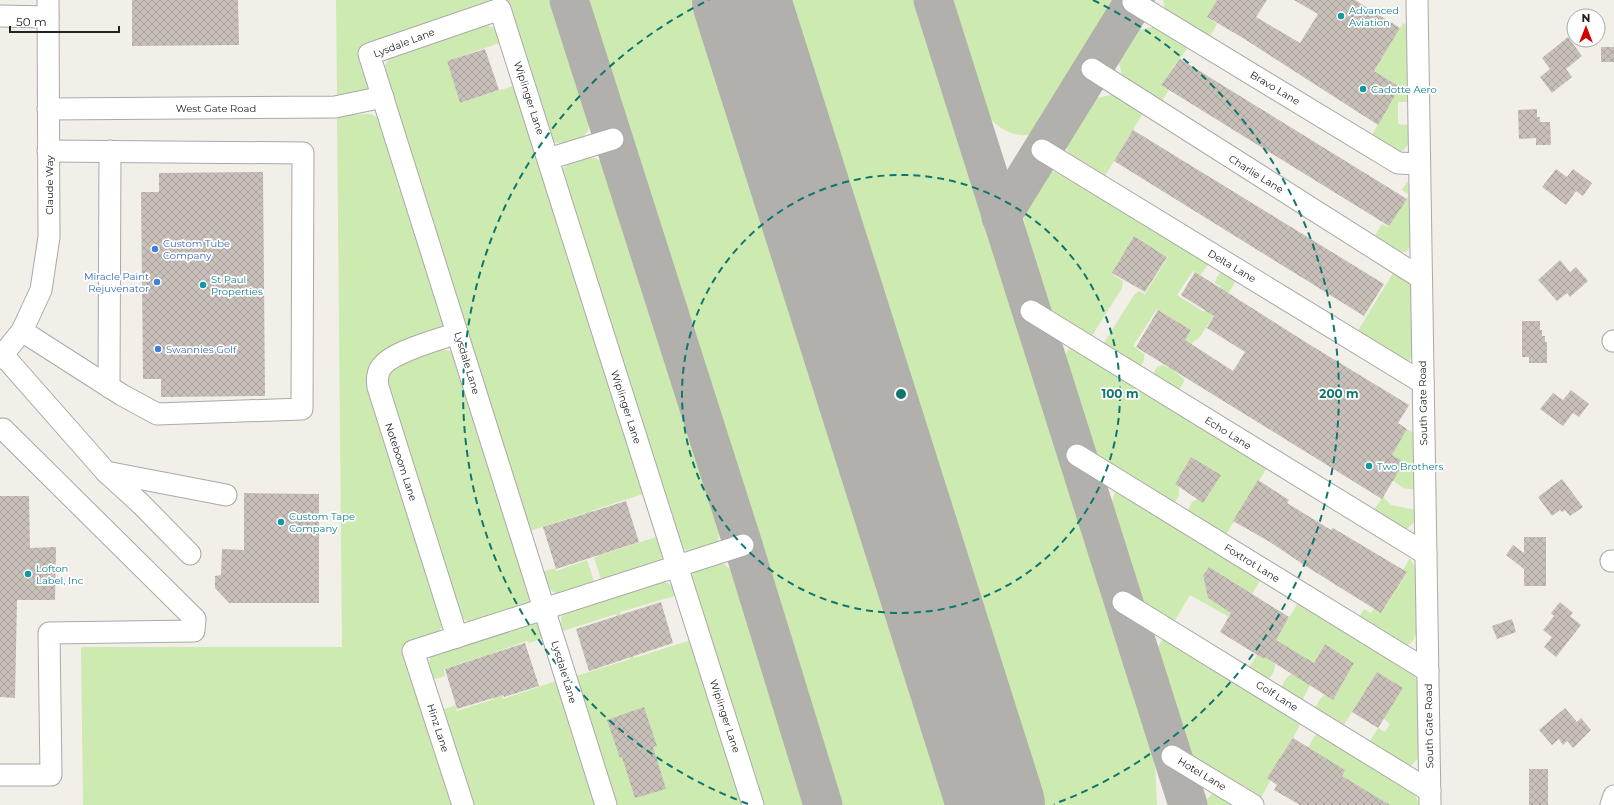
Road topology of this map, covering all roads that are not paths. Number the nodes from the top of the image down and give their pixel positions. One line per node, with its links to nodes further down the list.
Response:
1 (1417, 0): 14 (street, South Gate Road)
2 (1133, 2): 14 (street, Bravo Lane)
3 (48, 8): 5 (street); 8 (street, Claude Way)
4 (500, 9): 7 (street, Lysdale Lane); 13 (street, Wiplinger Lane)
5 (0, 16)
6 (1092, 69): 15 (street, Charlie Lane)
7 (383, 97): 8 (street, West Gate Road); 18 (street, Lysdale Lane)
8 (48, 109): 11 (street, Claude Way)
9 (613, 139): 13 (street)
10 (1042, 150): 20 (street, Delta Lane)
11 (48, 151): 12 (street); 17 (street, Claude Way)
12 (110, 151): 21 (street); 21 (street)
13 (548, 159): 29 (street, Wiplinger Lane)
14 (1419, 164): 15 (street, South Gate Road)
15 (1421, 278): 20 (street, South Gate Road)
16 (1031, 311): 28 (street, Echo Lane)
17 (22, 331): 19 (street, Claude Way); 21 (street)
18 (457, 333): 31 (street, Lysdale Lane); 32 (street, Noteboom Lane)
19 (2, 356): 24 (street)
20 (1423, 383): 28 (street, South Gate Road)
21 (110, 387)
22 (1, 429): 35 (street)
23 (1077, 455): 33 (street, Foxtrot Lane)
24 (106, 472): 25 (street); 27 (street)
25 (226, 495)
26 (743, 545): 29 (street)
27 (190, 554)
28 (1426, 554): 33 (street, South Gate Road)
29 (677, 566): 31 (street); 40 (street, Wiplinger Lane)
30 (1123, 602): 37 (street, Golf Lane)
31 (544, 609): 32 (street); 39 (street, Lysdale Lane)
32 (457, 637): 38 (street, Hinz Lane)
33 (1428, 671): 37 (street, South Gate Road)
34 (1172, 756): 41 (street, Hotel Lane)
35 (0, 775)
36 (1614, 796): 42 (street)
37 (1430, 798)
38 (463, 805)
39 (606, 805)
40 (753, 805)
41 (1253, 805)
42 (1610, 805)

